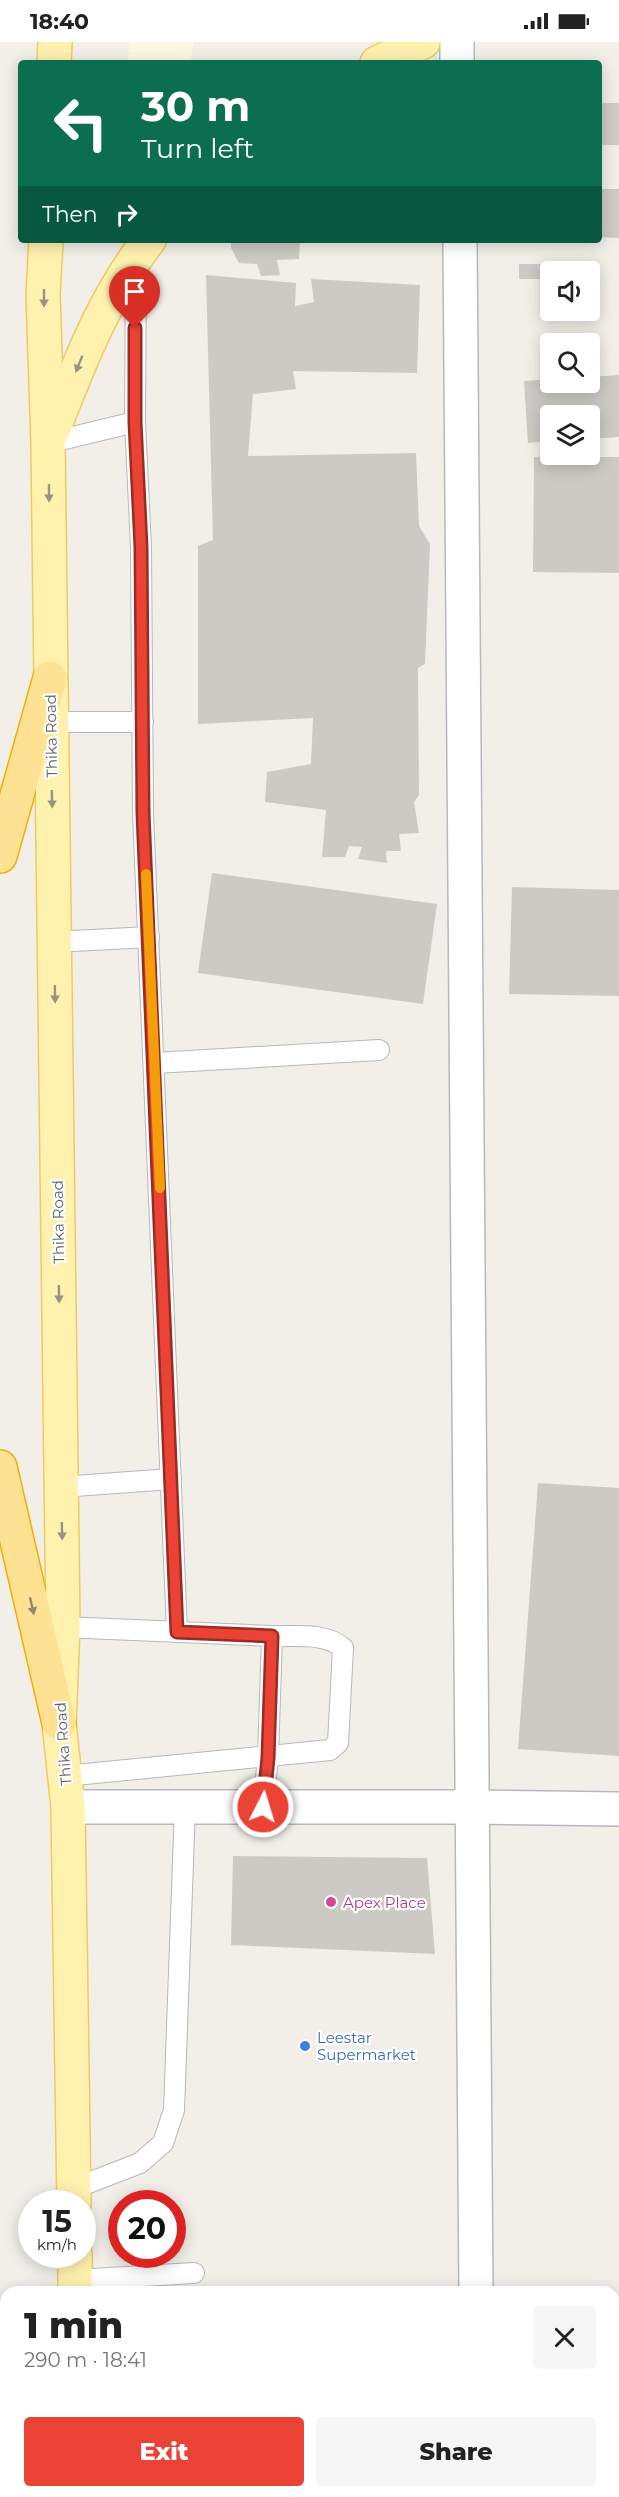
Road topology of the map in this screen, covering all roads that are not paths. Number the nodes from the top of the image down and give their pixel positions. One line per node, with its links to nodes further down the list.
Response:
1 (55, 42): 4 (main road)
2 (423, 42): 5 (main road)
3 (457, 42): 6 (street)
4 (54, 60)
5 (384, 60)
6 (457, 60)
7 (46, 243): 11 (main road, Thika Road, one-way to 11)
8 (460, 243): 31 (street)
9 (142, 249): 10 (lane); 11 (main road, one-way to 11)
10 (135, 422): 11 (lane); 14 (lane)
11 (48, 443): 12 (main road, Thika Road, one-way to 12)
12 (50, 678): 13 (main road, Thika Road); 15 (highway)
13 (50, 722): 14 (lane); 17 (main road, Thika Road, one-way to 17)
14 (142, 722): 16 (lane)
15 (0, 856)
16 (149, 937): 17 (lane); 19 (lane)
17 (54, 942): 22 (main road, Thika Road, one-way to 22)
18 (379, 1050): 19 (lane)
19 (155, 1064): 21 (lane)
20 (0, 1467): 26 (highway, one-way to 26)
21 (171, 1479): 22 (lane); 24 (lane)
22 (61, 1487): 23 (main road, Thika Road, one-way to 23)
23 (63, 1627): 24 (lane); 26 (main road, Thika Road)
24 (177, 1632): 25 (lane)
25 (272, 1636): 27 (lane); 27 (lane)
26 (59, 1722): 28 (main road, Thika Road)
27 (268, 1758): 28 (lane); 30 (lane)
28 (66, 1792): 29 (street); 33 (main road, Thika Road)
29 (185, 1807): 30 (street); 34 (lane)
30 (263, 1807): 31 (street)
31 (476, 1807): 32 (street); 37 (street)
32 (619, 1809)
33 (73, 2190)
34 (85, 2190)
35 (194, 2273): 36 (lane)
36 (75, 2276)
37 (476, 2286)

